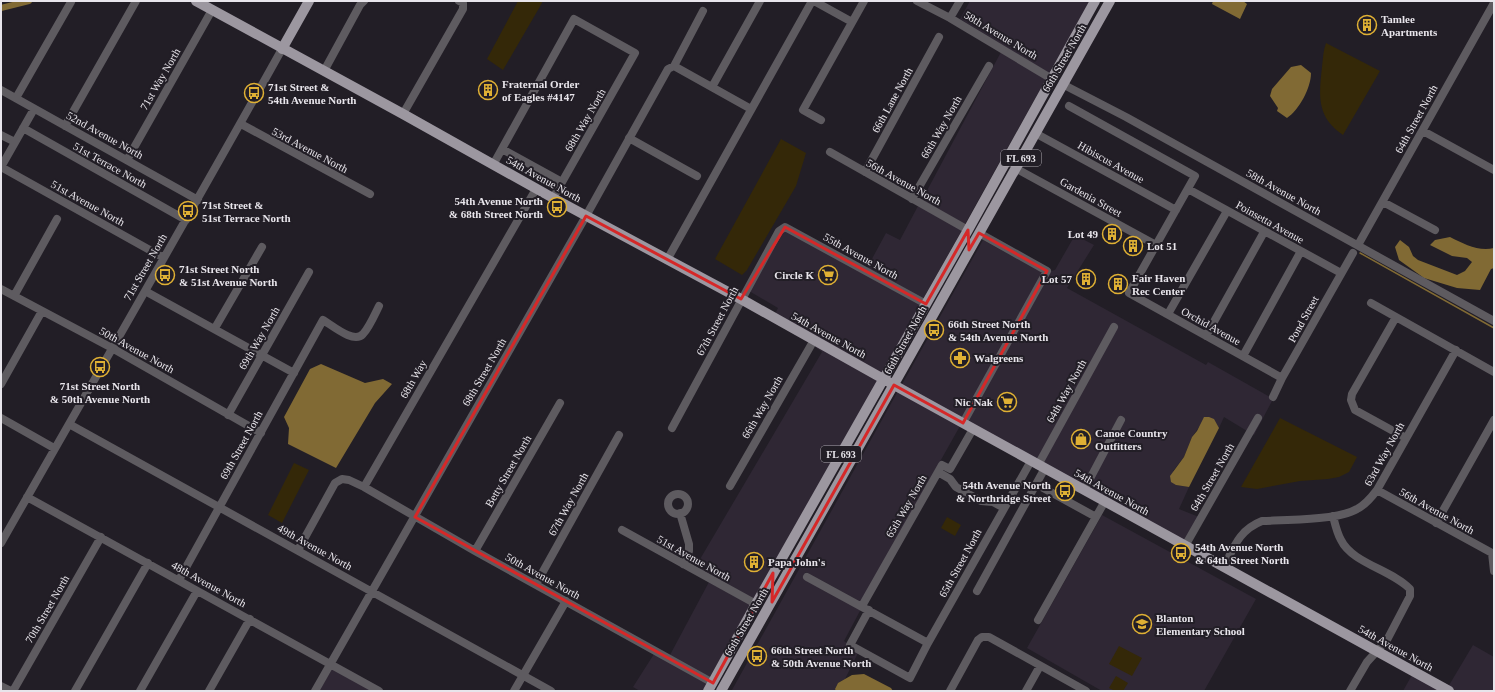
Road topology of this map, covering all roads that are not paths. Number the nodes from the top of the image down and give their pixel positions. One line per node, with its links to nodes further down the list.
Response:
1 (136, 1): 35 (street)
2 (196, 1): 15 (main road, 54th Avenue North)
3 (309, 1): 20 (main road, 71st Street North)
4 (364, 1): 23 (street)
5 (459, 1): 32 (street)
6 (760, 1): 26 (street)
7 (813, 1): 18 (street); 31 (street)
8 (864, 1): 18 (street)
9 (917, 1): 17 (street, 58th Avenue North)
10 (960, 1): 17 (street)
11 (1110, 1): 25 (main road, 66th Street North / FL 693)
12 (71, 2): 28 (street)
13 (1494, 3): 37 (street, 64th Street North)
14 (1093, 4): 24 (main road, 66th Street North / FL 693); 25 (main road)
15 (212, 10): 20 (main road, 54th Avenue North); 44 (street, 71st Way North)
16 (703, 11): 21 (street, 68th Street North)
17 (950, 18): 24 (street, 58th Avenue North)
18 (852, 22): 33 (street)
19 (939, 37): 49 (street, 66th Lane North)
20 (282, 48): 23 (main road, 54th Avenue North); 34 (street, 71st Street North)
21 (674, 66): 26 (street); 40 (street, 68th Street North)
22 (989, 66): 57 (street, 66th Way North)
23 (324, 71): 32 (main road, 54th Avenue North)
24 (1052, 78): 39 (main road); 50 (main road, 66th Street North / FL 693)
25 (1064, 82): 39 (main road, 66th Street North / FL 693); 70 (street, 58th Avenue North)
26 (712, 87): 31 (street)
27 (1, 90): 28 (street, 52nd Avenue North)
28 (16, 98): 30 (street, 52nd Avenue North)
29 (1069, 106): 54 (street)
30 (34, 109): 35 (street, 52nd Avenue North); 36 (street)
31 (751, 109): 76 (street)
32 (403, 114): 45 (main road, 54th Avenue North)
33 (821, 120)
34 (241, 124): 55 (street, 53rd Avenue North); 58 (street, 71st Street North)
35 (65, 126): 44 (street, 52nd Avenue North)
36 (23, 128): 41 (street); 64 (street, 51st Terrace North)
37 (1423, 131): 48 (street); 59 (street, 64th Street North)
38 (1, 135): 41 (street)
39 (1034, 136): 47 (main road, 66th Street North / FL 693); 60 (street, Hibiscus Avenue)
40 (629, 138): 51 (street); 62 (street, 68th Street North)
41 (15, 142): 46 (street)
42 (502, 149): 45 (street); 52 (street); 52 (street, 68th Way North)
43 (830, 152): 49 (street, 56th Avenue North)
44 (127, 160): 58 (street, 52nd Avenue North)
45 (493, 165): 53 (main road, 54th Avenue North)
46 (1, 167): 75 (street, 51st Avenue North)
47 (1015, 168): 69 (main road, 66th Street North / FL 693); 72 (street, Gardenia Street)
48 (1494, 170)
49 (865, 172): 57 (street, 56th Avenue North)
50 (999, 173): 66 (main road, 66th Street North / FL 693); 69 (main road)
51 (697, 176)
52 (562, 182): 56 (street, 68th Way North)
53 (536, 189): 56 (main road, 54th Avenue North); 125 (street, 68th Way)
54 (1188, 189): 60 (street); 61 (street, Poinsetta Avenue)
55 (370, 194)
56 (553, 198): 62 (main road, 54th Avenue North)
57 (912, 199): 66 (street, 56th Avenue North)
58 (198, 200): 64 (street, 71st Street North)
59 (1383, 202): 67 (street); 70 (street, 64th Street North)
60 (1176, 210): 72 (street)
61 (1227, 210): 68 (street, Poinsetta Avenue); 88 (street)
62 (586, 216): 76 (main road, 54th Avenue North); 135 (street, 68th Street North)
63 (58, 219): 82 (street)
64 (186, 220): 75 (street, 71st Street North)
65 (785, 227): 83 (street, 67th Street North); 85 (street, 55th Avenue North)
66 (968, 230): 79 (main road); 85 (main road, 66th Street North / FL 693)
67 (1435, 230)
68 (1264, 232): 73 (street, Poinsetta Avenue); 93 (street)
69 (979, 233): 79 (main road, 66th Street North / FL 693); 112 (street)
70 (1358, 245): 90 (street, 58th Avenue North)
71 (262, 246): 92 (street)
72 (1156, 246): 88 (street, Orchid Avenue)
73 (1301, 252): 78 (street, Poinsetta Avenue); 98 (street)
74 (1353, 253): 78 (street, Pond Street)
75 (164, 258): 81 (street, 71st Street North)
76 (667, 260): 83 (main road, 54th Avenue North)
77 (309, 272): 97 (street, 69th Way North)
78 (1341, 273): 101 (street, Pond Street)
79 (948, 288): 104 (main road, 66th Street North / FL 693)
80 (1, 289): 82 (street, 50th Avenue North)
81 (146, 291): 92 (street); 95 (street, 71st Street North)
82 (14, 296): 87 (street, 50th Avenue North)
83 (741, 299): 94 (main road, 54th Avenue North); 114 (street, 67th Street North)
84 (1371, 303): 89 (street)
85 (926, 304): 102 (main road, 66th Street North / FL 693)
86 (379, 306): 100 (street, 69th Street North)
87 (42, 311): 95 (street, 50th Avenue North); 103 (street)
88 (1168, 314): 93 (street, Orchid Avenue)
89 (1396, 317): 96 (street); 118 (street)
90 (1494, 322)
91 (1114, 327): 121 (street, 64th Way North)
92 (215, 328): 97 (street)
93 (1206, 336): 98 (street, Orchid Avenue)
94 (814, 340): 102 (main road, 54th Avenue North); 124 (street, 66th Way North)
95 (112, 348): 107 (street, 50th Avenue North); 113 (street, 71st Street North)
96 (1456, 350): 99 (street); 118 (street, 63rd Way North)
97 (262, 355): 100 (street); 107 (street, 69th Way North)
98 (1243, 356): 101 (street, Orchid Avenue)
99 (1494, 372)
100 (294, 373): 116 (street, 69th Street North)
101 (1282, 378): 105 (street, Pond Street)
102 (883, 379): 104 (main road, 54th Avenue North); 120 (main road, 66th Street North / FL 693)
103 (1, 384)
104 (894, 385): 112 (main road, 54th Avenue North); 129 (main road, 66th Street North / FL 693)
105 (1273, 397)
106 (560, 403): 146 (street, Betty Street North)
107 (228, 415): 116 (street, 50th Avenue North)
108 (1, 418): 119 (street)
109 (1258, 418): 144 (street, 64th Street North)
110 (1121, 420): 126 (street)
111 (1494, 420): 138 (street)
112 (963, 423): 115 (main road, 54th Avenue North)
113 (69, 424): 119 (street, 71st Street North); 132 (street, 49th Avenue North)
114 (672, 428)
115 (973, 429): 121 (main road, 54th Avenue North); 122 (street, 65th Way North)
116 (261, 433): 132 (street, 69th Street North)
117 (619, 435): 154 (street, 67th Way North)
118 (1406, 438): 127 (street, 63rd Way North)
119 (54, 448): 128 (street, 71st Street North)
120 (835, 464): 129 (main road); 130 (main road, 66th Street North / FL 693)
121 (1038, 465): 123 (street); 126 (main road, 54th Avenue North); 133 (street, 65th Street North)
122 (938, 472): 133 (street); 161 (street, 65th Way North)
123 (1036, 484): 137 (street); 156 (street)
124 (730, 486)
125 (364, 487): 135 (street, 50th Avenue North); 145 (street)
126 (1084, 490): 131 (main road, 54th Avenue North)
127 (1377, 490): 136 (street, 63rd Way North); 138 (street, 56th Avenue North)
128 (27, 497): 141 (street, 48th Avenue North); 143 (street, 71st Street North)
129 (831, 498): 142 (main road, 66th Street North / FL 693)
130 (814, 501): 140 (main road, 66th Street North / FL 693); 142 (main road)
131 (1105, 501): 137 (street); 144 (main road, 54th Avenue North)
132 (219, 506): 145 (street, 49th Avenue North); 153 (street, 69th Street North)
133 (1004, 508): 164 (street, 65th Street North)
134 (680, 513): 149 (street)
135 (415, 516): 146 (street, 50th Avenue North); 157 (street, 68th Street North)
136 (1333, 516): 150 (street, 63rd Way North); 165 (street)
137 (1096, 517): 163 (street)
138 (1436, 523): 147 (street, 56th Avenue North)
139 (622, 530): 149 (street, 51st Avenue North)
140 (795, 534): 159 (main road); 160 (main road, 66th Street North / FL 693)
141 (101, 537): 148 (street, 48th Avenue North); 172 (street, 70th Street North)
142 (809, 537): 159 (main road, 66th Street North / FL 693)
143 (1, 543)
144 (1186, 546): 150 (main road, 54th Avenue North)
145 (298, 550): 157 (street, 49th Avenue North)
146 (475, 550): 154 (street, 50th Avenue North)
147 (1493, 553): 151 (street, 56th Avenue North)
148 (148, 563): 153 (street, 48th Avenue North); 173 (street)
149 (683, 564): 160 (street, 51st Avenue North)
150 (1224, 567): 165 (main road, 54th Avenue North)
151 (1494, 571)
152 (807, 577): 161 (street)
153 (179, 580): 155 (street, 48th Avenue North)
154 (536, 584): 158 (street, 50th Avenue North)
155 (197, 591): 162 (street, 48th Avenue North); 174 (street)
156 (977, 591)
157 (372, 592): 166 (street, 68th Street North); 168 (street, 49th Avenue North)
158 (566, 601): 168 (street); 171 (street, 50th Avenue North)
159 (772, 602): 171 (main road, 66th Street North / FL 693)
160 (756, 604): 171 (main road, 66th Street North / FL 693)
161 (866, 608): 164 (street); 169 (street, 65th Way North)
162 (250, 619): 166 (street, 48th Avenue North); 175 (street)
163 (1038, 620)
164 (928, 643): 169 (street, 65th Street North)
165 (1377, 652): 183 (street); 184 (main road, 54th Avenue North)
166 (331, 664): 176 (street, 68th Street North); 177 (street, 48th Avenue North)
167 (1040, 666): 180 (street); 181 (street); 182 (street)
168 (523, 675): 178 (street); 179 (street, 49th Avenue North)
169 (910, 678)
170 (1, 686): 172 (street)
171 (718, 689)
172 (12, 691)
173 (75, 691)
174 (140, 691)
175 (208, 691)
176 (315, 691)
177 (379, 691)
178 (514, 691)
179 (551, 691)
180 (950, 691)
181 (1026, 691)
182 (1086, 691)
183 (1350, 691)
184 (1449, 691)

